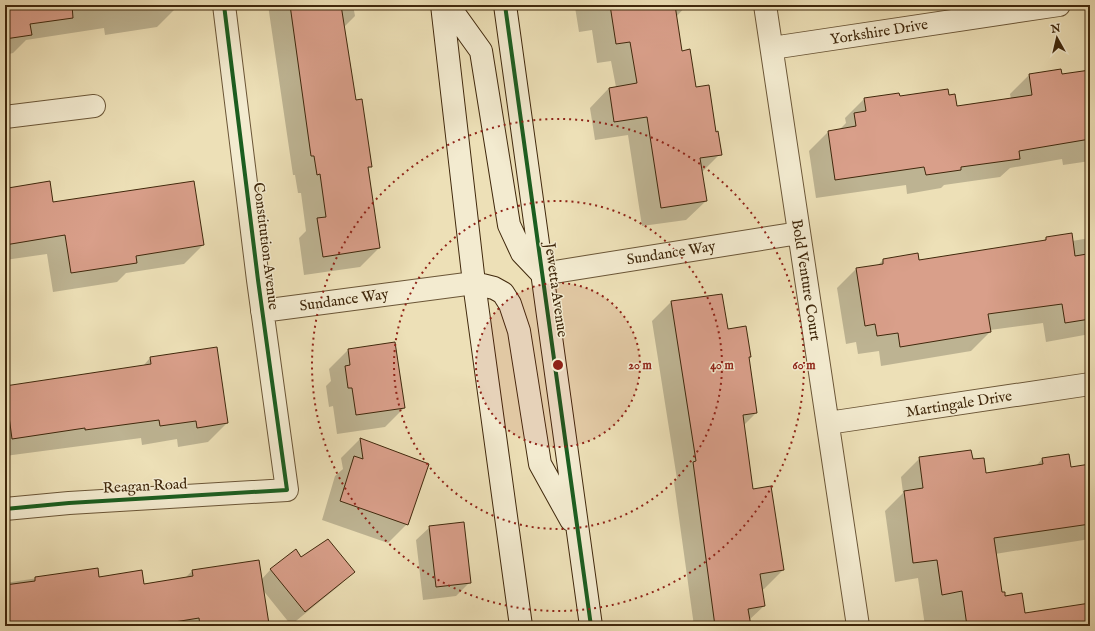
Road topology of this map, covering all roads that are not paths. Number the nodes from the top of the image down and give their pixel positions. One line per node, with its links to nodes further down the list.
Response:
1 (224, 5): 13 (street, Constitution Avenue)
2 (442, 5): 12 (street)
3 (448, 5): 11 (street)
4 (505, 5): 11 (street, Jewetta Avenue)
5 (765, 5): 7 (street, Bold Venture Court)
6 (1058, 5): 7 (street, Yorkshire Drive)
7 (772, 48): 10 (street, Bold Venture Court)
8 (94, 106): 9 (street)
9 (5, 116)
10 (799, 233): 11 (street, Sundance Way); 15 (street, Bold Venture Court)
11 (542, 274): 18 (street, Jewetta Avenue)
12 (474, 283): 13 (street, Sundance Way); 18 (street); 19 (street)
13 (262, 311): 16 (street, Constitution Avenue)
14 (1090, 384): 15 (street, Martingale Drive)
15 (828, 423): 21 (street, Bold Venture Court)
16 (287, 490): 17 (street, Reagan Road)
17 (5, 509)
18 (578, 531): 20 (street, Jewetta Avenue)
19 (521, 626)
20 (591, 626)
21 (858, 626)

